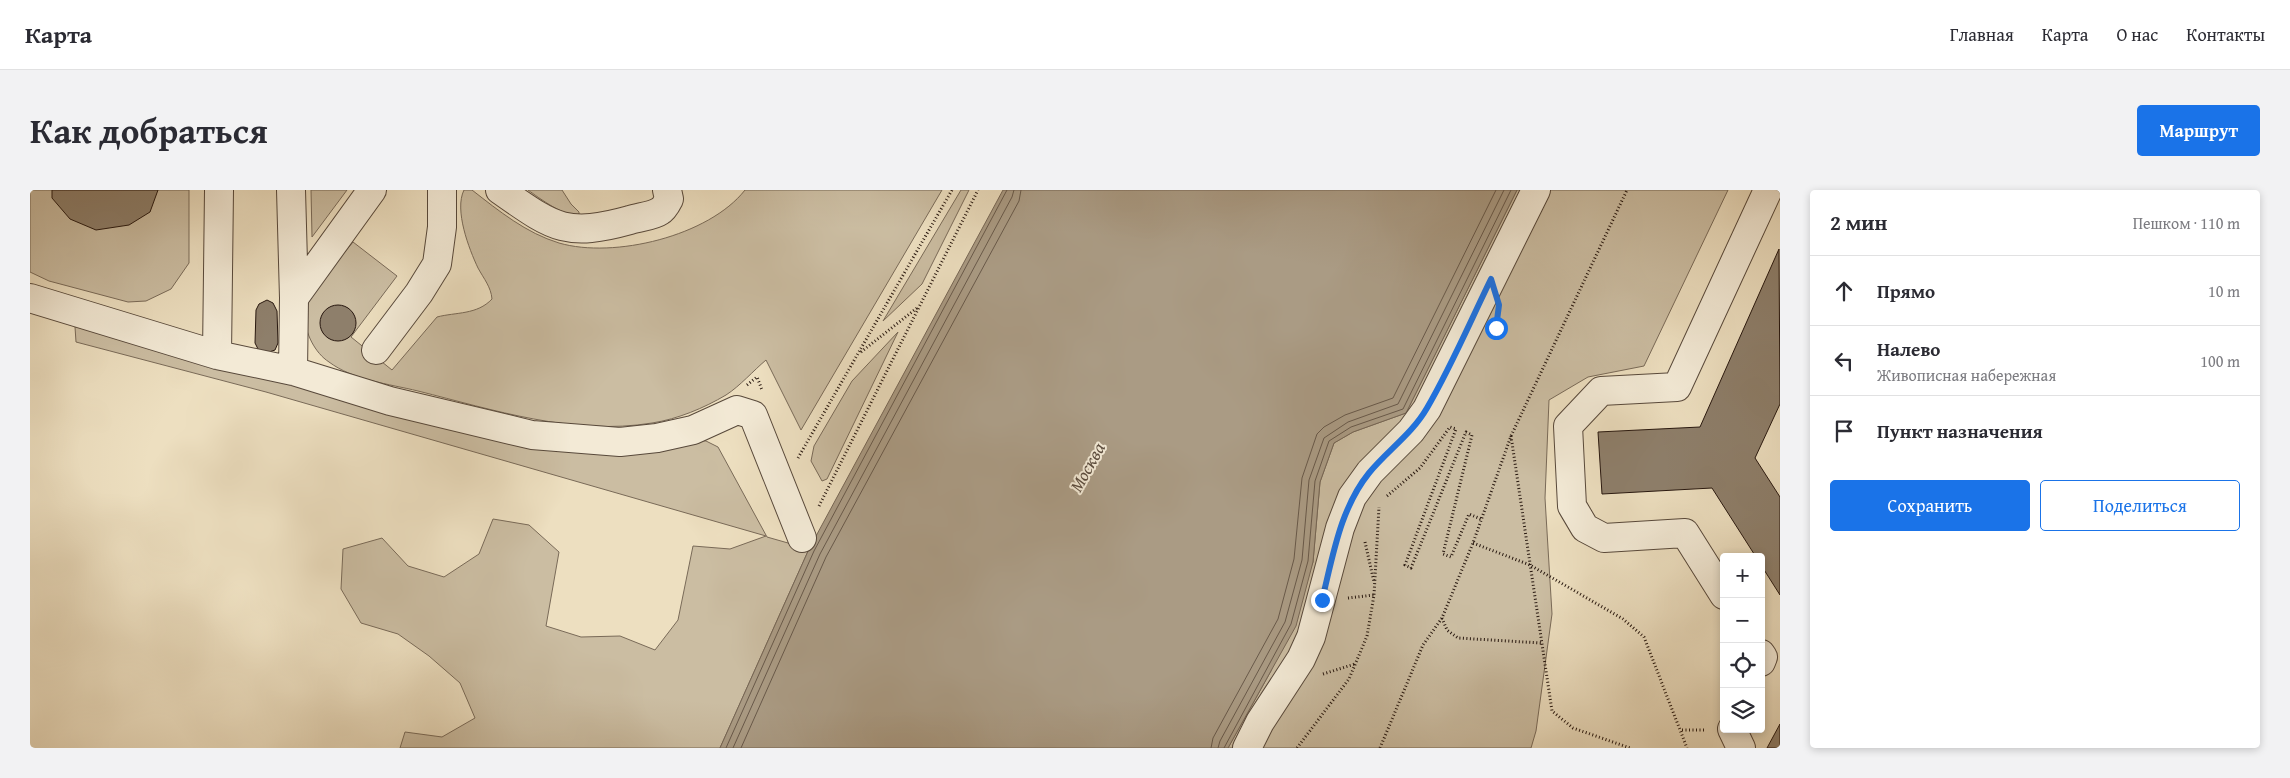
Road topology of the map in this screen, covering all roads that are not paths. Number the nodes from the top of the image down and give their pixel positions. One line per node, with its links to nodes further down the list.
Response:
1 (219, 190): 12 (street)
2 (291, 190): 10 (street)
3 (372, 190): 10 (street)
4 (442, 190): 11 (street)
5 (500, 190): 6 (street)
6 (667, 190)
7 (1536, 190): 17 (street)
8 (1768, 190): 15 (street)
9 (30, 298): 12 (street)
10 (294, 298): 13 (street)
11 (376, 350)
12 (218, 355): 13 (street)
13 (293, 371): 14 (street)
14 (802, 538)
15 (1720, 589)
16 (1734, 733): 18 (street)
17 (1248, 748)
18 (1740, 748)

